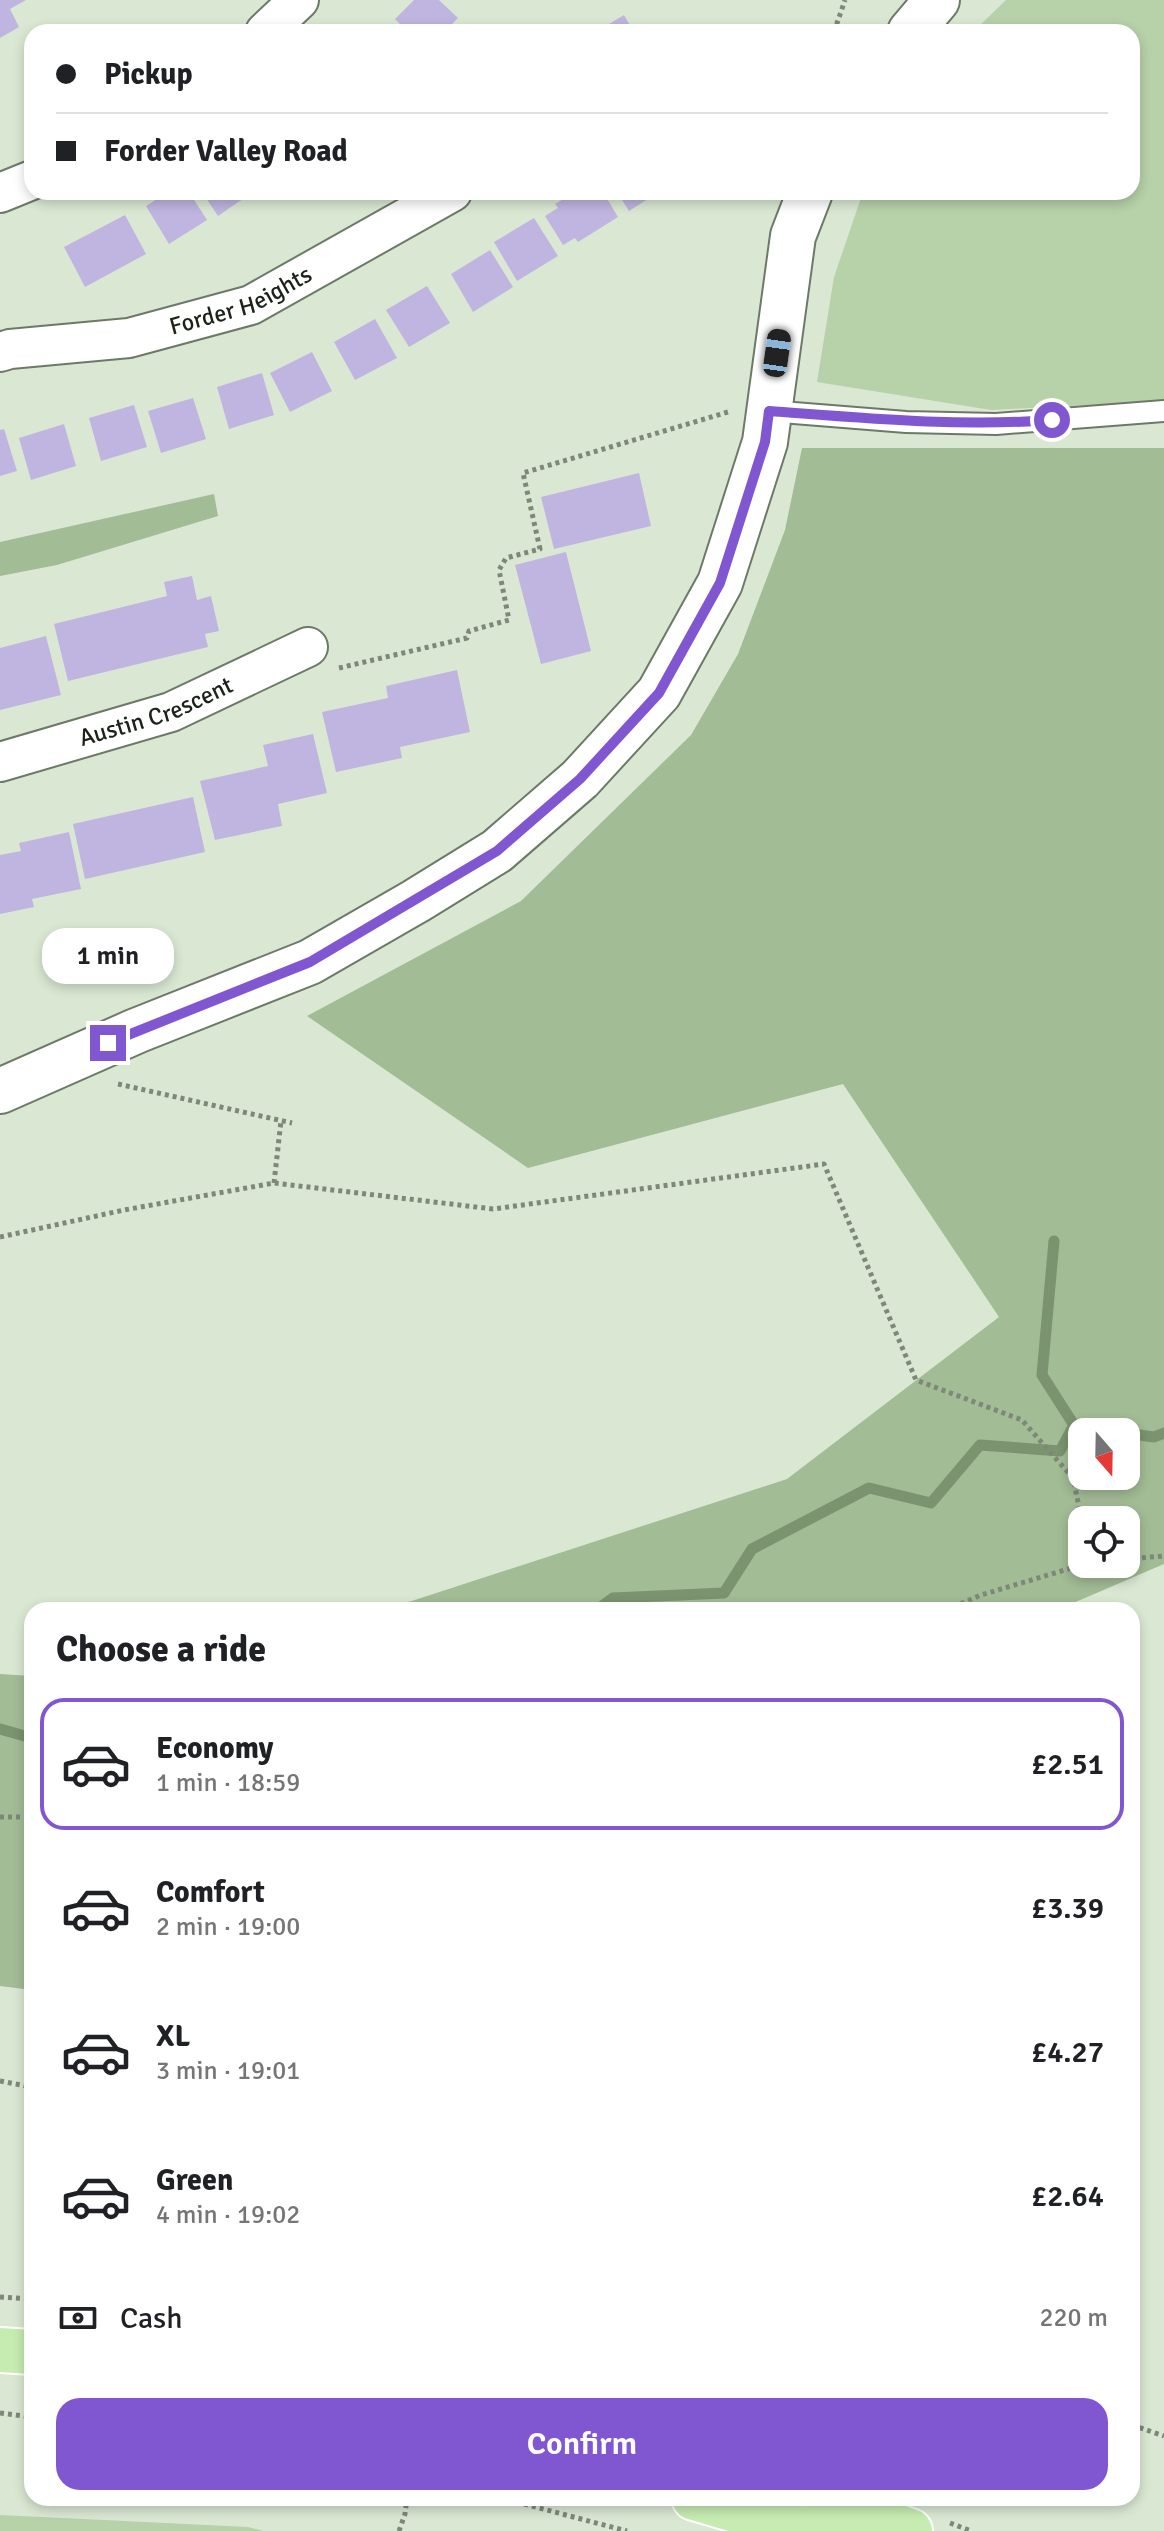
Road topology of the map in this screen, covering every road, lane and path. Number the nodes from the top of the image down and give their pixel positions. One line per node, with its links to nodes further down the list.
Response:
1 (299, 0): 4 (street)
2 (845, 0): 5 (path)
3 (937, 0): 6 (main road)
4 (274, 24)
5 (837, 24)
6 (917, 24)
7 (24, 183): 8 (street)
8 (0, 193)
9 (438, 200): 11 (street, Forder Heights)
10 (807, 200): 12 (main road)
11 (3, 341)
12 (750, 405): 13 (lane); 14 (path); 17 (main road)
13 (1164, 411)
14 (308, 647): 15 (street, Austin Crescent)
15 (0, 762)
16 (112, 1083): 18 (path)
17 (0, 1091)
18 (281, 1121): 19 (path); 20 (path)
19 (292, 1123)
20 (274, 1183): 21 (path); 22 (path)
21 (0, 1237)
22 (1079, 1506)
23 (1164, 1556): 24 (path)
24 (1140, 1558)
25 (1068, 1569): 26 (path)
26 (965, 1602)
27 (0, 1817): 28 (path)
28 (24, 1817)
29 (0, 2081): 30 (path)
30 (24, 2086)
31 (0, 2297): 32 (path)
32 (24, 2298)
33 (0, 2350): 34 (main road)
34 (24, 2352)
35 (0, 2413): 36 (path)
36 (24, 2416)
37 (1140, 2428): 38 (path)
38 (1164, 2436)
39 (406, 2506): 43 (path)
40 (532, 2506): 44 (path)
41 (722, 2506): 42 (main road)
42 (805, 2530): 45 (main road)
43 (399, 2531)
44 (627, 2531)
45 (910, 2531)

